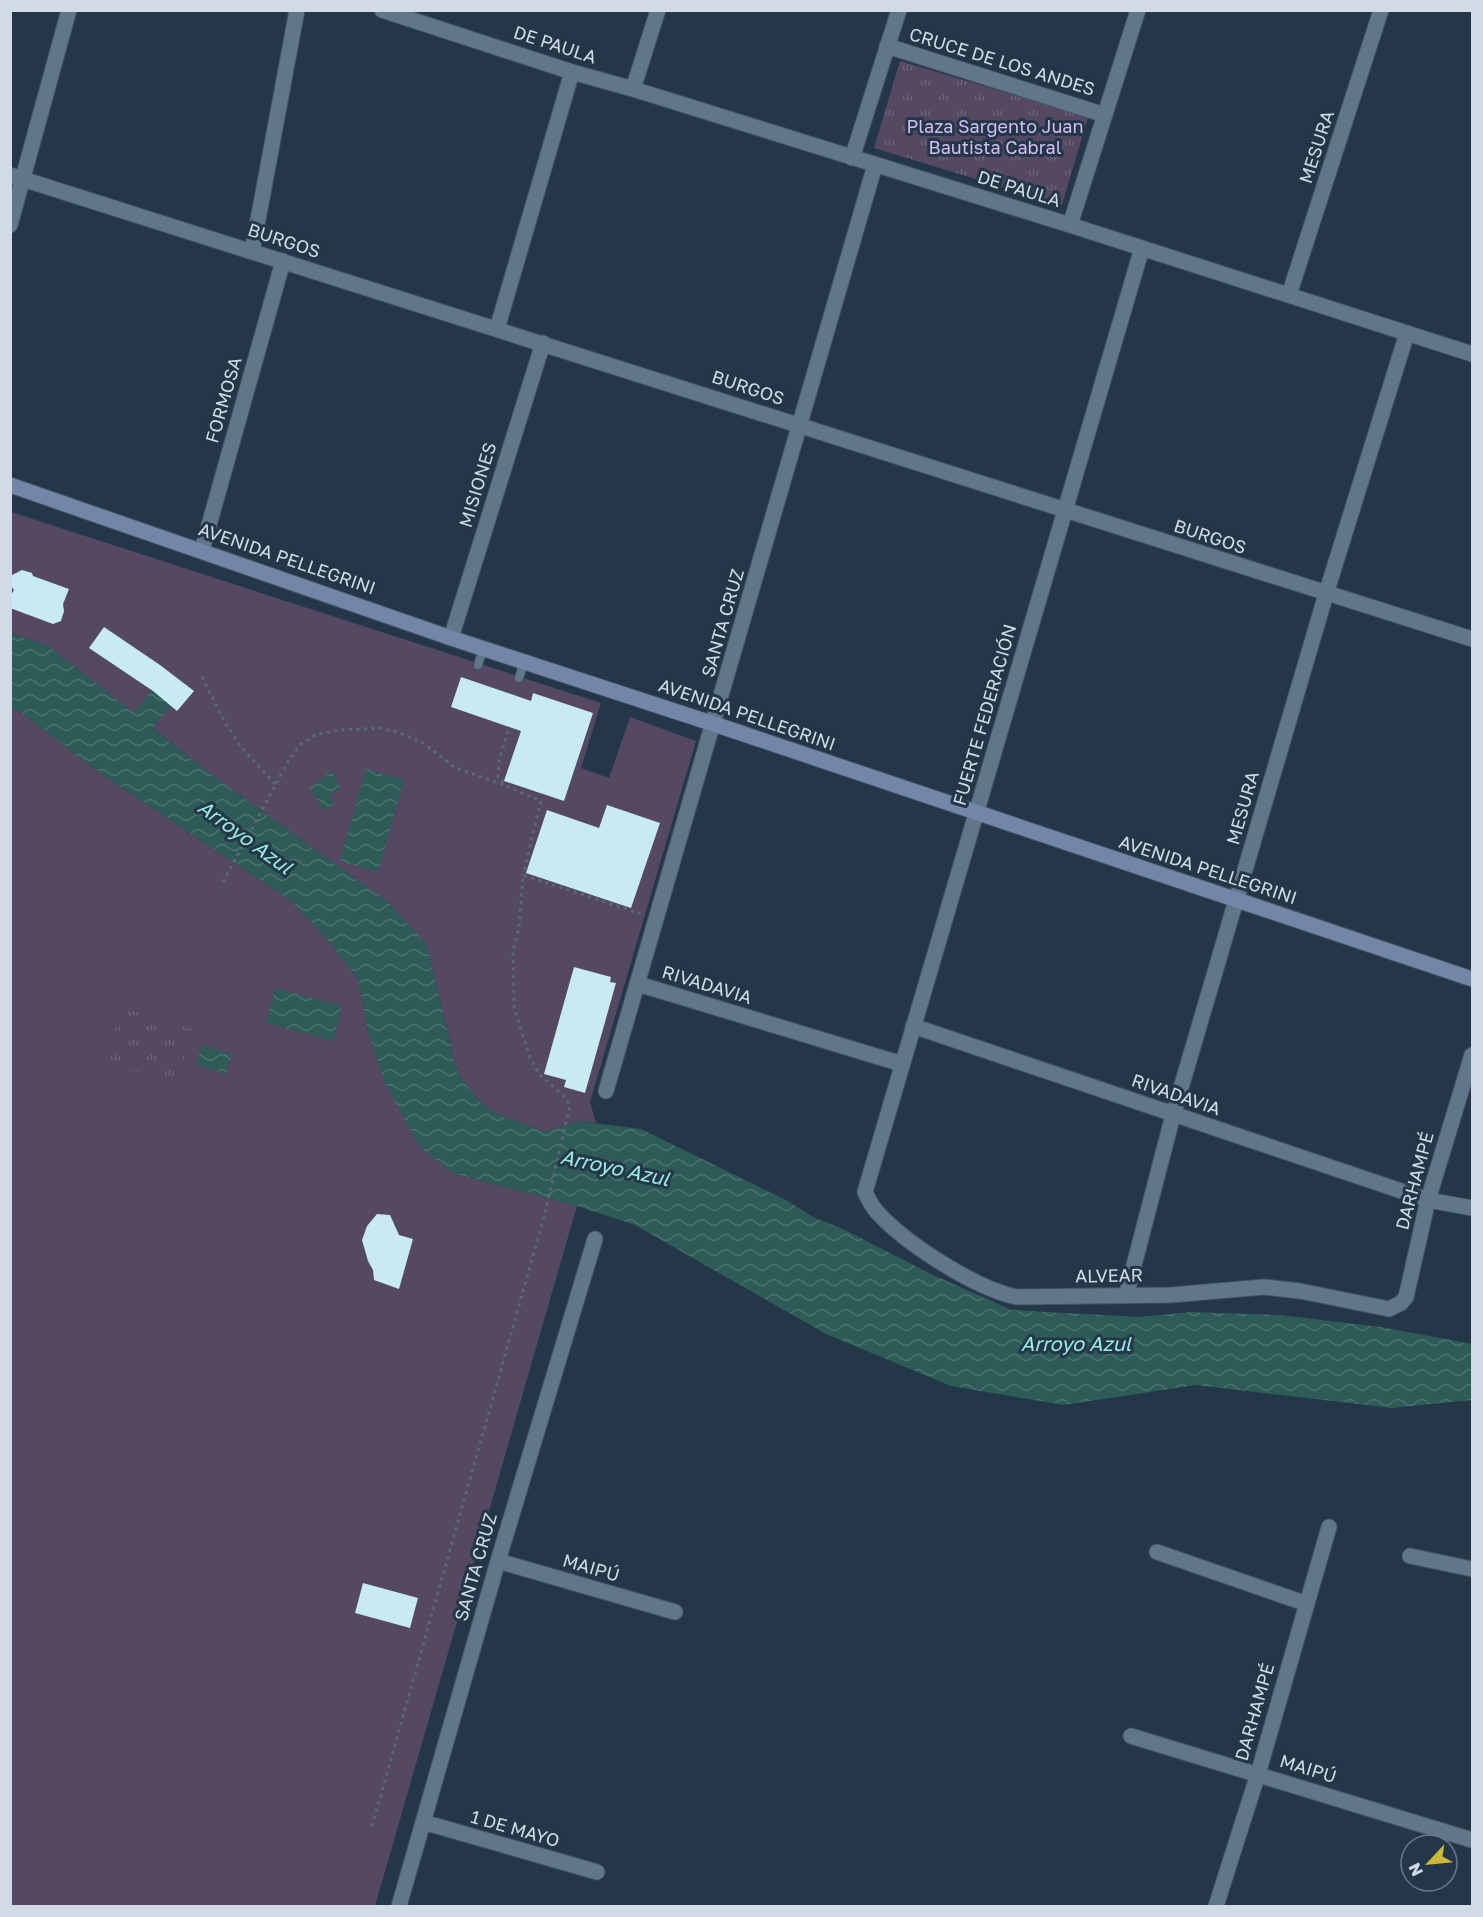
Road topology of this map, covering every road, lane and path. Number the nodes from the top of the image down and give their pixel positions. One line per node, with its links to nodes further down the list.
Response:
1 (69, 10): 15 (street)
2 (297, 10): 19 (street)
3 (382, 10): 8 (street, DE PAULA)
4 (658, 10): 11 (street)
5 (899, 10): 9 (street)
6 (1138, 10): 12 (street)
7 (1381, 10): 21 (street, MESURA)
8 (416, 15): 10 (street, DE PAULA)
9 (888, 46): 12 (street, CRUCE DE LOS ANDES); 13 (street)
10 (572, 72): 11 (street, DE PAULA); 22 (street)
11 (633, 89): 13 (street, DE PAULA)
12 (1105, 114): 17 (street)
13 (852, 158): 14 (street, DE PAULA)
14 (875, 165): 17 (street, DE PAULA); 26 (street, SANTA CRUZ)
15 (17, 177): 16 (street); 19 (street, BURGOS)
16 (10, 225)
17 (1070, 225): 18 (street, DE PAULA)
18 (1142, 248): 21 (street, DE PAULA); 28 (street, FUERTE FEDERACIÓN)
19 (252, 252): 20 (street, BURGOS)
20 (283, 261): 22 (street, BURGOS); 29 (street, FORMOSA)
21 (1289, 295): 23 (street, DE PAULA)
22 (497, 329): 24 (street, BURGOS)
23 (1407, 333): 25 (street, DE PAULA); 30 (street, MESURA)
24 (543, 344): 26 (street, BURGOS); 31 (street, MISIONES)
25 (1473, 354)
26 (800, 425): 28 (street, BURGOS); 38 (street, SANTA CRUZ)
27 (10, 485): 29 (main road, AVENIDA PELLEGRINI)
28 (1065, 511): 30 (street, BURGOS); 42 (street, FUERTE FEDERACIÓN)
29 (202, 550): 31 (main road, AVENIDA PELLEGRINI)
30 (1326, 594): 32 (street, BURGOS); 45 (street, MESURA)
31 (452, 638): 33 (main road, AVENIDA PELLEGRINI)
32 (1473, 639)
33 (483, 649): 34 (main road, AVENIDA PELLEGRINI); 35 (lane)
34 (524, 662): 37 (lane); 38 (main road, AVENIDA PELLEGRINI)
35 (478, 665)
36 (202, 676): 40 (path)
37 (519, 678)
38 (714, 724): 42 (main road, AVENIDA PELLEGRINI); 46 (street, SANTA CRUZ)
39 (508, 731): 41 (path)
40 (277, 786): 41 (path); 44 (path)
41 (506, 786): 43 (path)
42 (976, 813): 45 (main road, AVENIDA PELLEGRINI); 49 (street, FUERTE FEDERACIÓN)
43 (523, 875): 46 (path); 70 (path)
44 (223, 882)
45 (1236, 900): 47 (main road, AVENIDA PELLEGRINI); 53 (street, MESURA)
46 (657, 920): 48 (street, SANTA CRUZ)
47 (1473, 979)
48 (638, 984): 51 (street, RIVADAVIA); 52 (street, SANTA CRUZ)
49 (913, 1026): 51 (street, FUERTE FEDERACIÓN); 53 (street, RIVADAVIA)
50 (1473, 1055): 55 (street, DARHAMPÉ)
51 (902, 1064): 54 (street, FUERTE FEDERACIÓN)
52 (606, 1091)
53 (1173, 1115): 55 (street, RIVADAVIA); 58 (street, MESURA)
54 (865, 1192): 58 (street, ALVEAR)
55 (1428, 1200): 56 (street, RIVADAVIA); 59 (street, DARHAMPÉ)
56 (1473, 1208)
57 (595, 1239): 63 (street, SANTA CRUZ)
58 (1126, 1296): 59 (street, ALVEAR)
59 (1389, 1309)
60 (1329, 1527): 65 (street, DARHAMPÉ)
61 (1157, 1552): 65 (street)
62 (1410, 1556): 64 (street)
63 (498, 1561): 66 (street, MAIPÚ); 69 (street, SANTA CRUZ)
64 (1473, 1569)
65 (1307, 1604): 68 (street, DARHAMPÉ)
66 (675, 1612)
67 (1131, 1736): 68 (street, MAIPÚ)
68 (1258, 1774): 71 (street, MAIPÚ); 74 (street, DARHAMPÉ)
69 (423, 1822): 72 (street, 1 DE MAYO); 73 (street, SANTA CRUZ)
70 (372, 1826)
71 (1473, 1840)
72 (597, 1872)
73 (399, 1906)
74 (1216, 1906)

